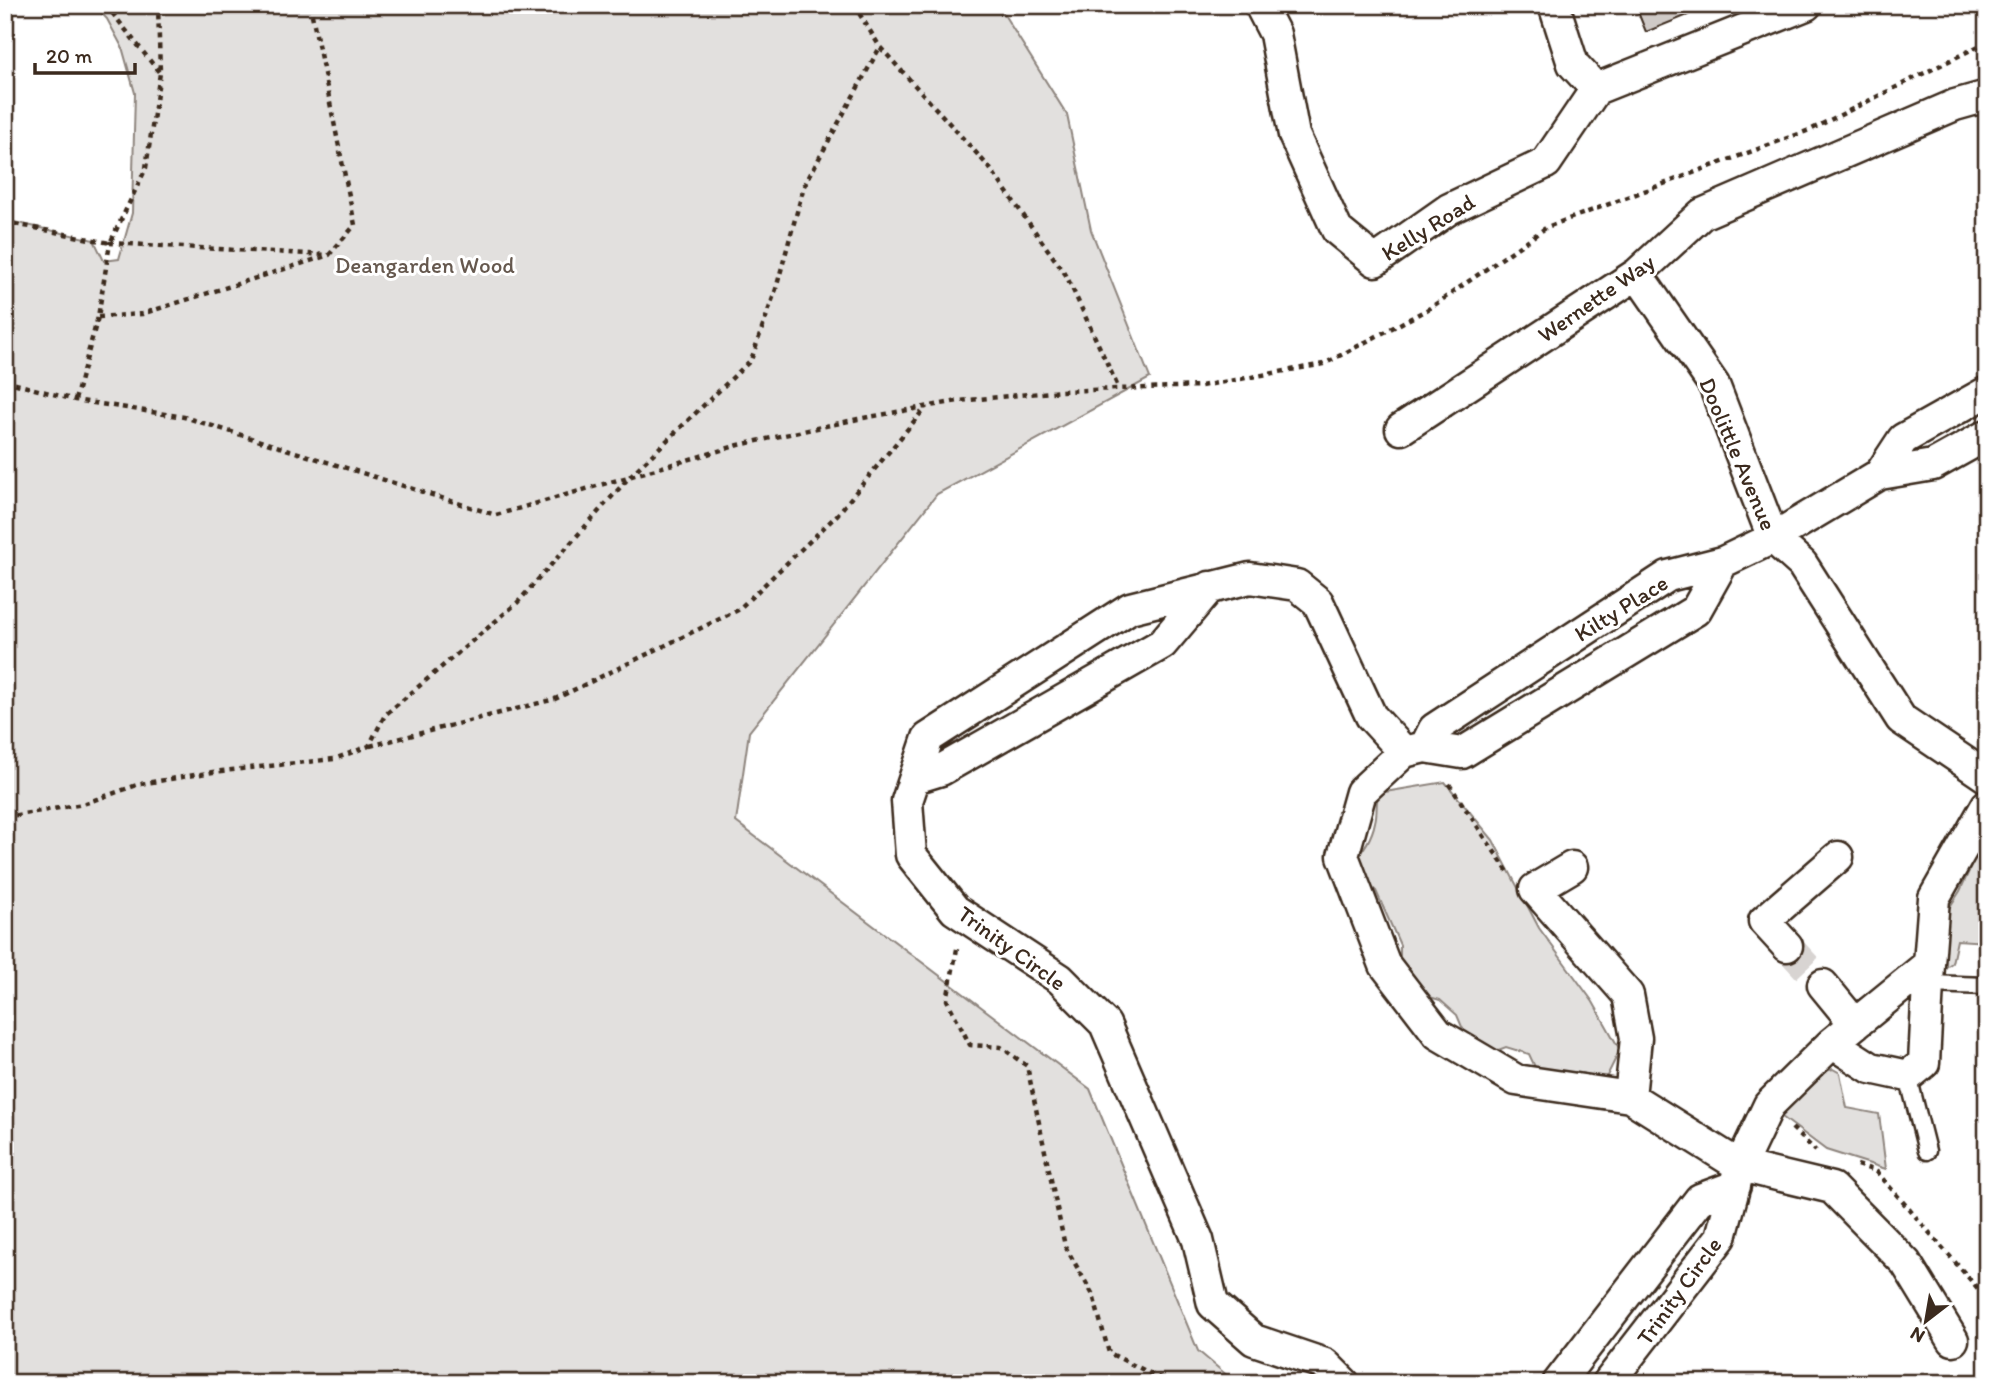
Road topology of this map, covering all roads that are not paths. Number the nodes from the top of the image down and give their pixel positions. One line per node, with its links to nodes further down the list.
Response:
1 (1260, 5): 4 (street, Kelly Road)
2 (1555, 5): 4 (street)
3 (1806, 5): 4 (street)
4 (1596, 89)
5 (1987, 96): 6 (street, Wernette Way)
6 (1637, 274): 8 (street, Wernette Way); 11 (street, Doolittle Avenue)
7 (1987, 392): 10 (street, Kilty Place)
8 (1401, 429)
9 (1987, 435): 10 (street)
10 (1880, 474): 11 (street, Kilty Place)
11 (1773, 538): 12 (street, Kilty Place); 15 (street, Doolittle Avenue)
12 (1723, 562): 14 (street, Kilty Place); 14 (street)
13 (1210, 587): 14 (street, Trinity Circle); 16 (street); 16 (street, Trinity Circle)
14 (1414, 749): 27 (street, Kilty Place)
15 (1987, 777)
16 (915, 778): 32 (street, Trinity Circle)
17 (1987, 805): 21 (street)
18 (1838, 857): 20 (street)
19 (1572, 867): 27 (street)
20 (1787, 946)
21 (1929, 974): 23 (lane); 24 (street, Trinity Circle); 26 (street)
22 (1823, 985): 24 (street)
23 (1987, 986)
24 (1855, 1024): 25 (street, Trinity Circle)
25 (1832, 1043): 26 (street); 29 (street, Trinity Circle)
26 (1908, 1076): 28 (lane)
27 (1630, 1097): 29 (street)
28 (1927, 1151)
29 (1738, 1176): 30 (street); 31 (street, Trinity Circle); 33 (street)
30 (1953, 1340)
31 (1621, 1379)
32 (1344, 1383)
33 (1558, 1383)

